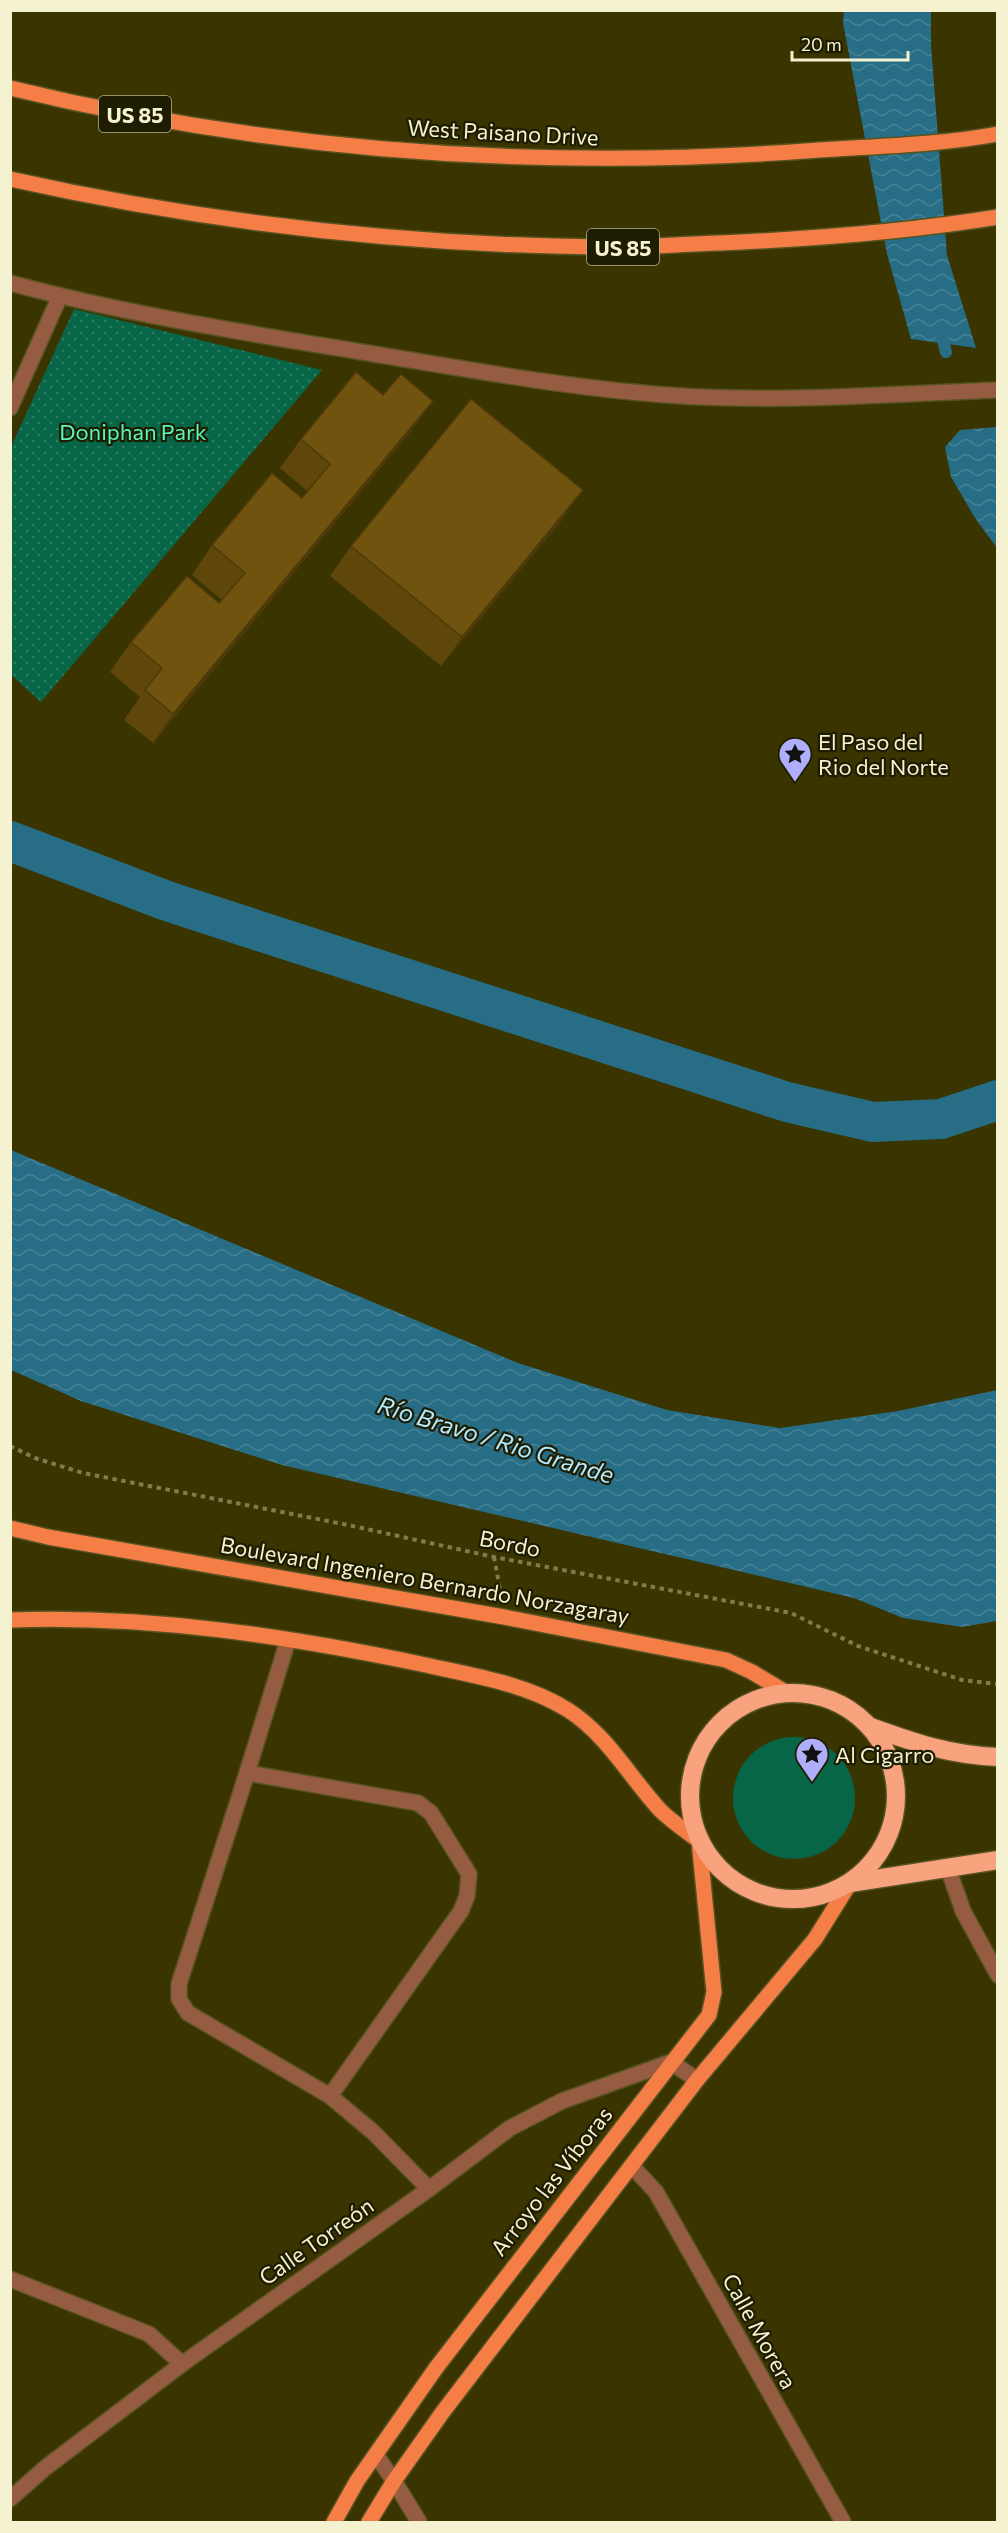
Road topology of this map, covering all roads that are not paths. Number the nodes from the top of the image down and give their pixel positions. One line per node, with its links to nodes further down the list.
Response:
1 (10, 88): 2 (main road, West Paisano Drive / US 85)
2 (998, 134)
3 (10, 179): 4 (main road, US 85)
4 (998, 217)
5 (10, 283): 6 (street)
6 (60, 296): 7 (street); 8 (street)
7 (998, 390)
8 (10, 408)
9 (10, 1528): 12 (main road, Boulevard Ingeniero Bernardo Norzagaray)
10 (10, 1620): 11 (main road)
11 (288, 1640): 15 (street); 16 (main road)
12 (787, 1693): 13 (highway); 16 (highway)
13 (871, 1727): 14 (highway); 19 (highway)
14 (998, 1757)
15 (247, 1773): 23 (street); 23 (street)
16 (699, 1841): 19 (highway); 21 (main road, Arroyo las Víboras)
17 (998, 1860): 18 (highway)
18 (948, 1868): 19 (highway); 20 (street)
19 (850, 1883): 22 (main road)
20 (998, 1975)
21 (671, 2062): 22 (street); 25 (street, Calle Torreón); 28 (main road, Arroyo las Víboras)
22 (697, 2080): 24 (main road)
23 (330, 2096): 25 (street)
24 (632, 2166): 29 (main road); 34 (street, Calle Morera)
25 (429, 2189): 27 (street, Calle Torreón)
26 (10, 2279): 27 (street)
27 (182, 2364): 30 (street, Calle Torreón)
28 (376, 2455): 29 (street); 31 (main road, Arroyo las Víboras)
29 (394, 2481): 32 (main road); 33 (street)
30 (10, 2499)
31 (334, 2523)
32 (369, 2523)
33 (419, 2523)
34 (843, 2523)

